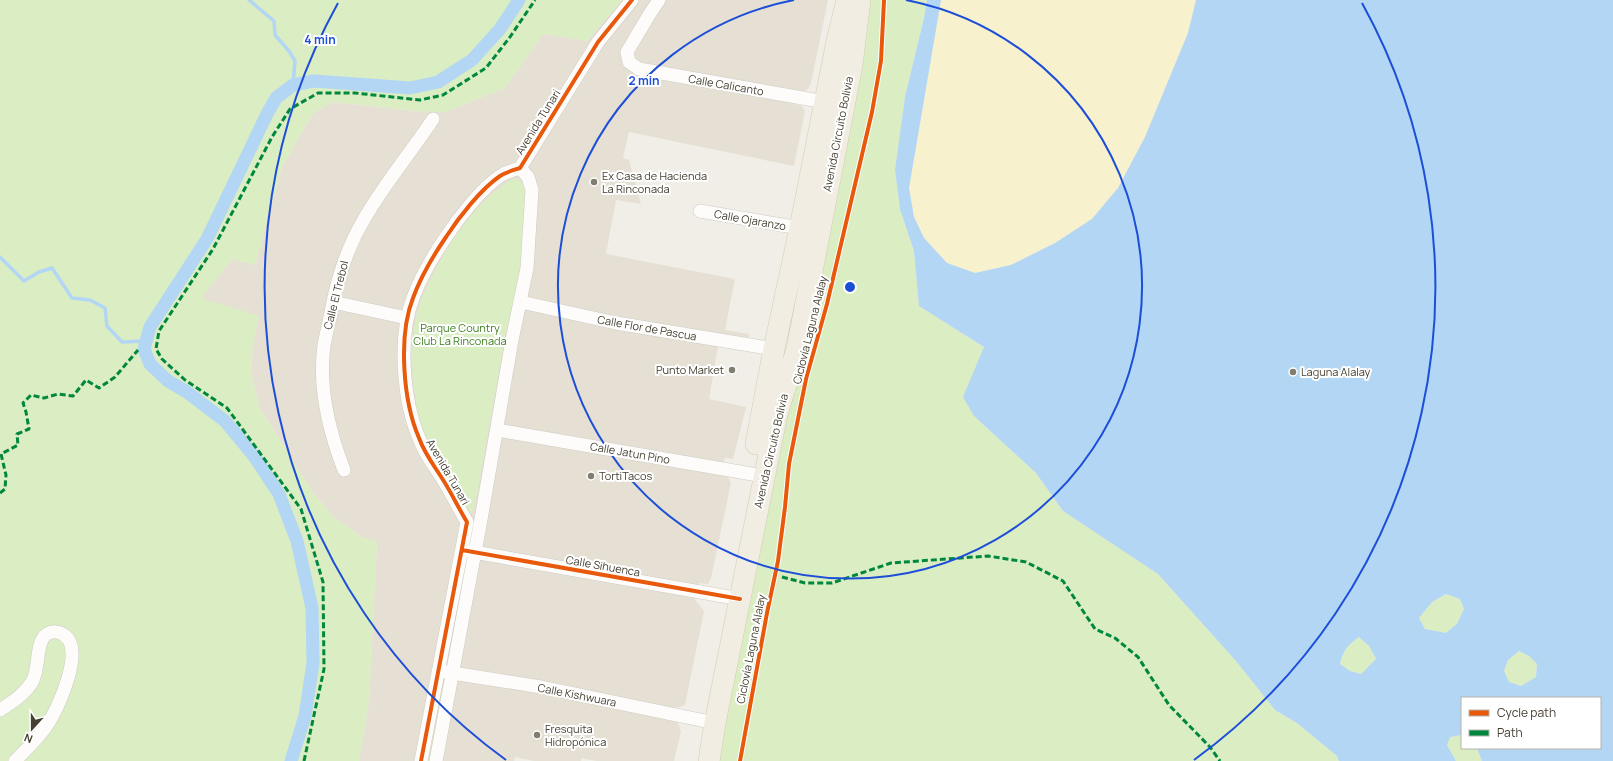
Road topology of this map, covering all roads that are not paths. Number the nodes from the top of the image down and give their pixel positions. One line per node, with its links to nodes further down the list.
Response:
1 (632, 0): 7 (street, Avenida Tunari)
2 (659, 0): 5 (street, Calle Calicanto)
3 (847, 0): 5 (main road, Avenida Circuito Bolivia)
4 (860, 0): 16 (main road, Avenida Circuito Bolivia)
5 (824, 102): 9 (main road, Avenida Circuito Bolivia)
6 (433, 119): 10 (street, Calle El Trebol)
7 (520, 168): 11 (street, Avenida Tunari); 12 (street, Avenida Tunari)
8 (700, 211): 9 (street, Calle Ojaranzo)
9 (800, 228): 13 (main road, Avenida Circuito Bolivia)
10 (333, 302): 12 (street); 15 (street, Calle El Trebol)
11 (521, 302): 13 (street, Calle Flor de Pascua); 14 (street, Avenida Tunari)
12 (407, 318): 17 (street, Avenida Tunari)
13 (774, 350): 16 (main road, Avenida Circuito Bolivia)
14 (497, 430): 16 (street, Calle Jatun Pino); 18 (street, Avenida Tunari)
15 (344, 470)
16 (757, 475): 21 (main road, Avenida Circuito Bolivia)
17 (468, 522): 18 (street); 19 (street, Avenida Tunari)
18 (480, 524): 20 (street, Avenida Tunari)
19 (462, 550): 20 (street, Calle Sihuenca); 22 (street, Avenida Tunari)
20 (475, 552): 21 (street, Calle Sihuenca); 23 (street, Avenida Tunari)
21 (734, 598): 25 (main road, Avenida Circuito Bolivia)
22 (438, 670): 23 (street, Calle Kishwuara); 27 (street, Avenida Tunari)
23 (453, 673): 25 (street, Calle Kishwuara); 28 (street, Avenida Tunari)
24 (0, 710): 26 (street)
25 (709, 722): 29 (main road, Avenida Circuito Bolivia); 30 (main road, Avenida Circuito Bolivia)
26 (15, 761)
27 (421, 761)
28 (436, 761)
29 (696, 761)
30 (709, 761)

